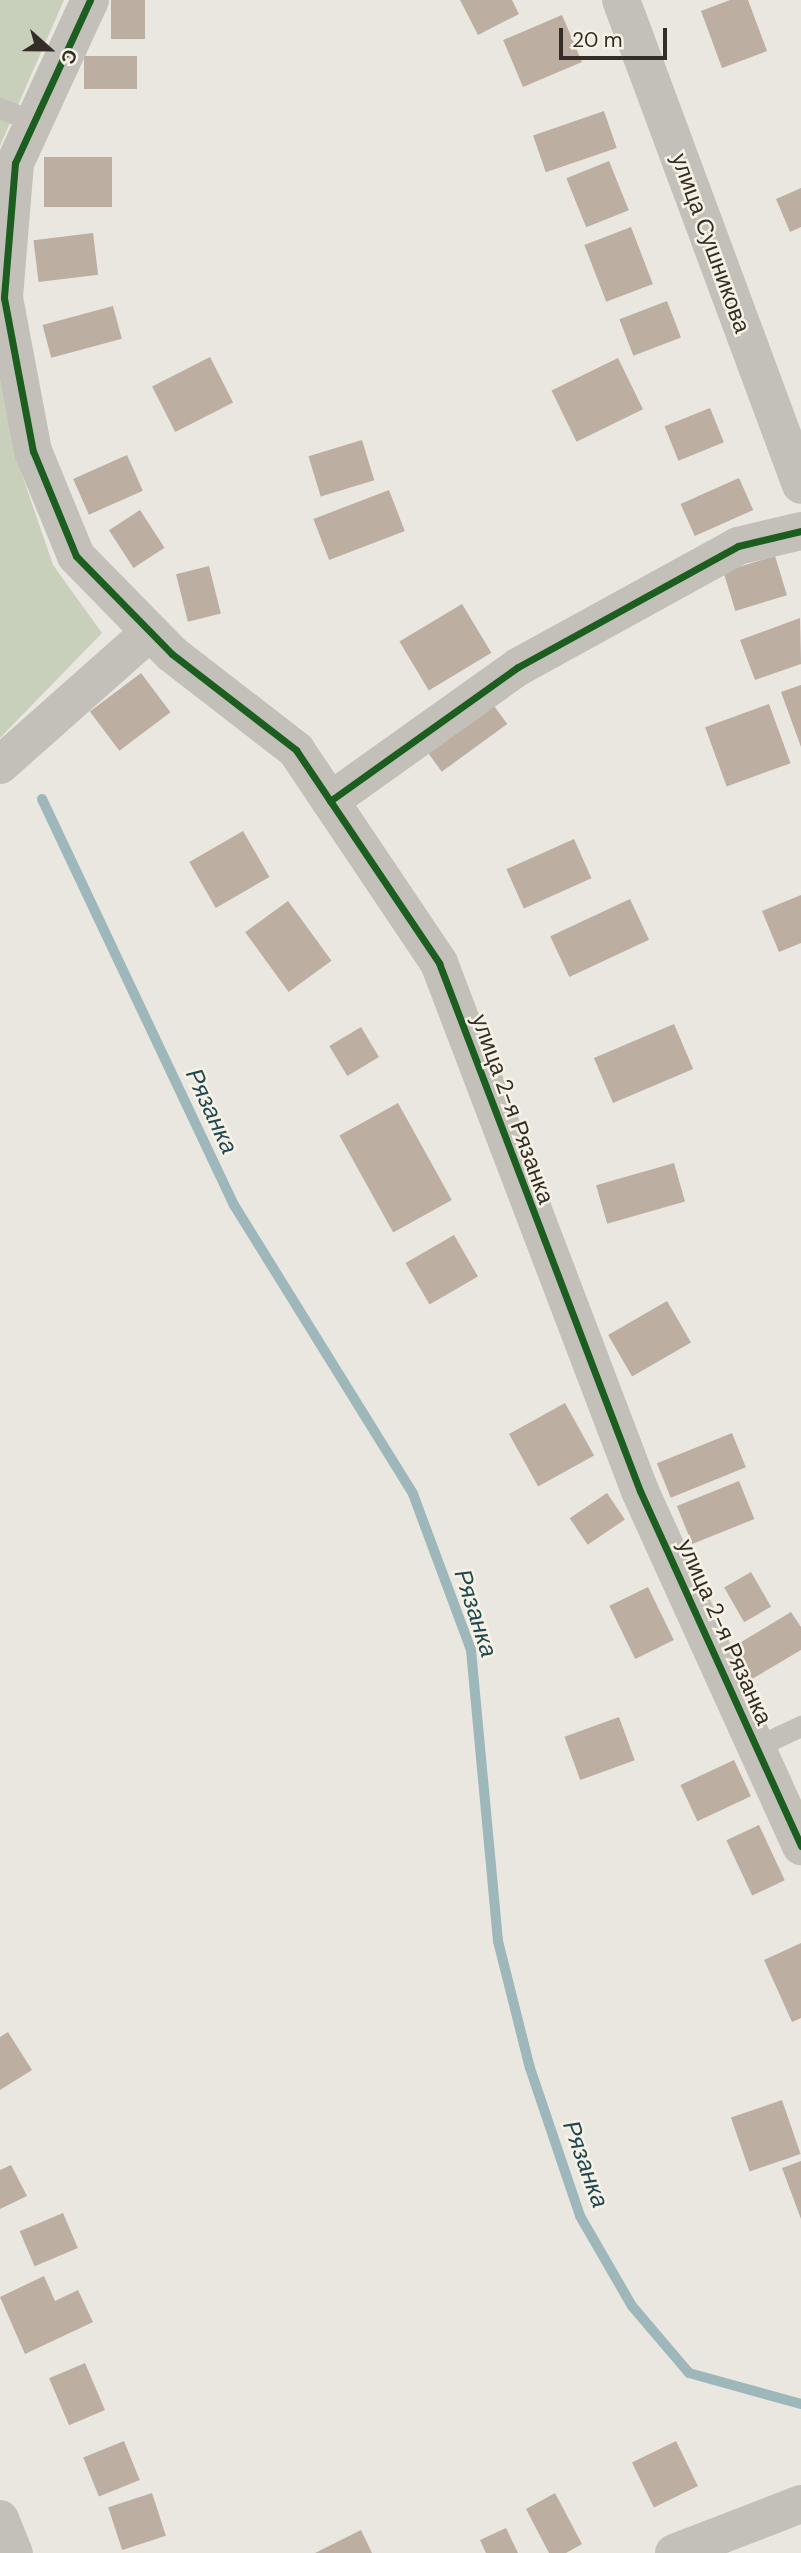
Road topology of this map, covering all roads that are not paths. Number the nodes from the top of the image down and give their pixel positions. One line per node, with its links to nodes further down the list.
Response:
1 (90, 0): 3 (street, улица 2-я Рязанка)
2 (621, 0): 4 (street, улица Сушникова)
3 (16, 114): 6 (street, улица 2-я Рязанка)
4 (801, 485)
5 (801, 531): 8 (street)
6 (150, 632): 7 (street); 8 (street, улица 2-я Рязанка)
7 (0, 765)
8 (330, 801): 10 (street, улица 2-я Рязанка)
9 (801, 1726): 10 (lane)
10 (756, 1747): 11 (street, улица 2-я Рязанка)
11 (801, 1846)
12 (801, 2504): 15 (street)
13 (0, 2519): 14 (street)
14 (14, 2553)
15 (674, 2553)

